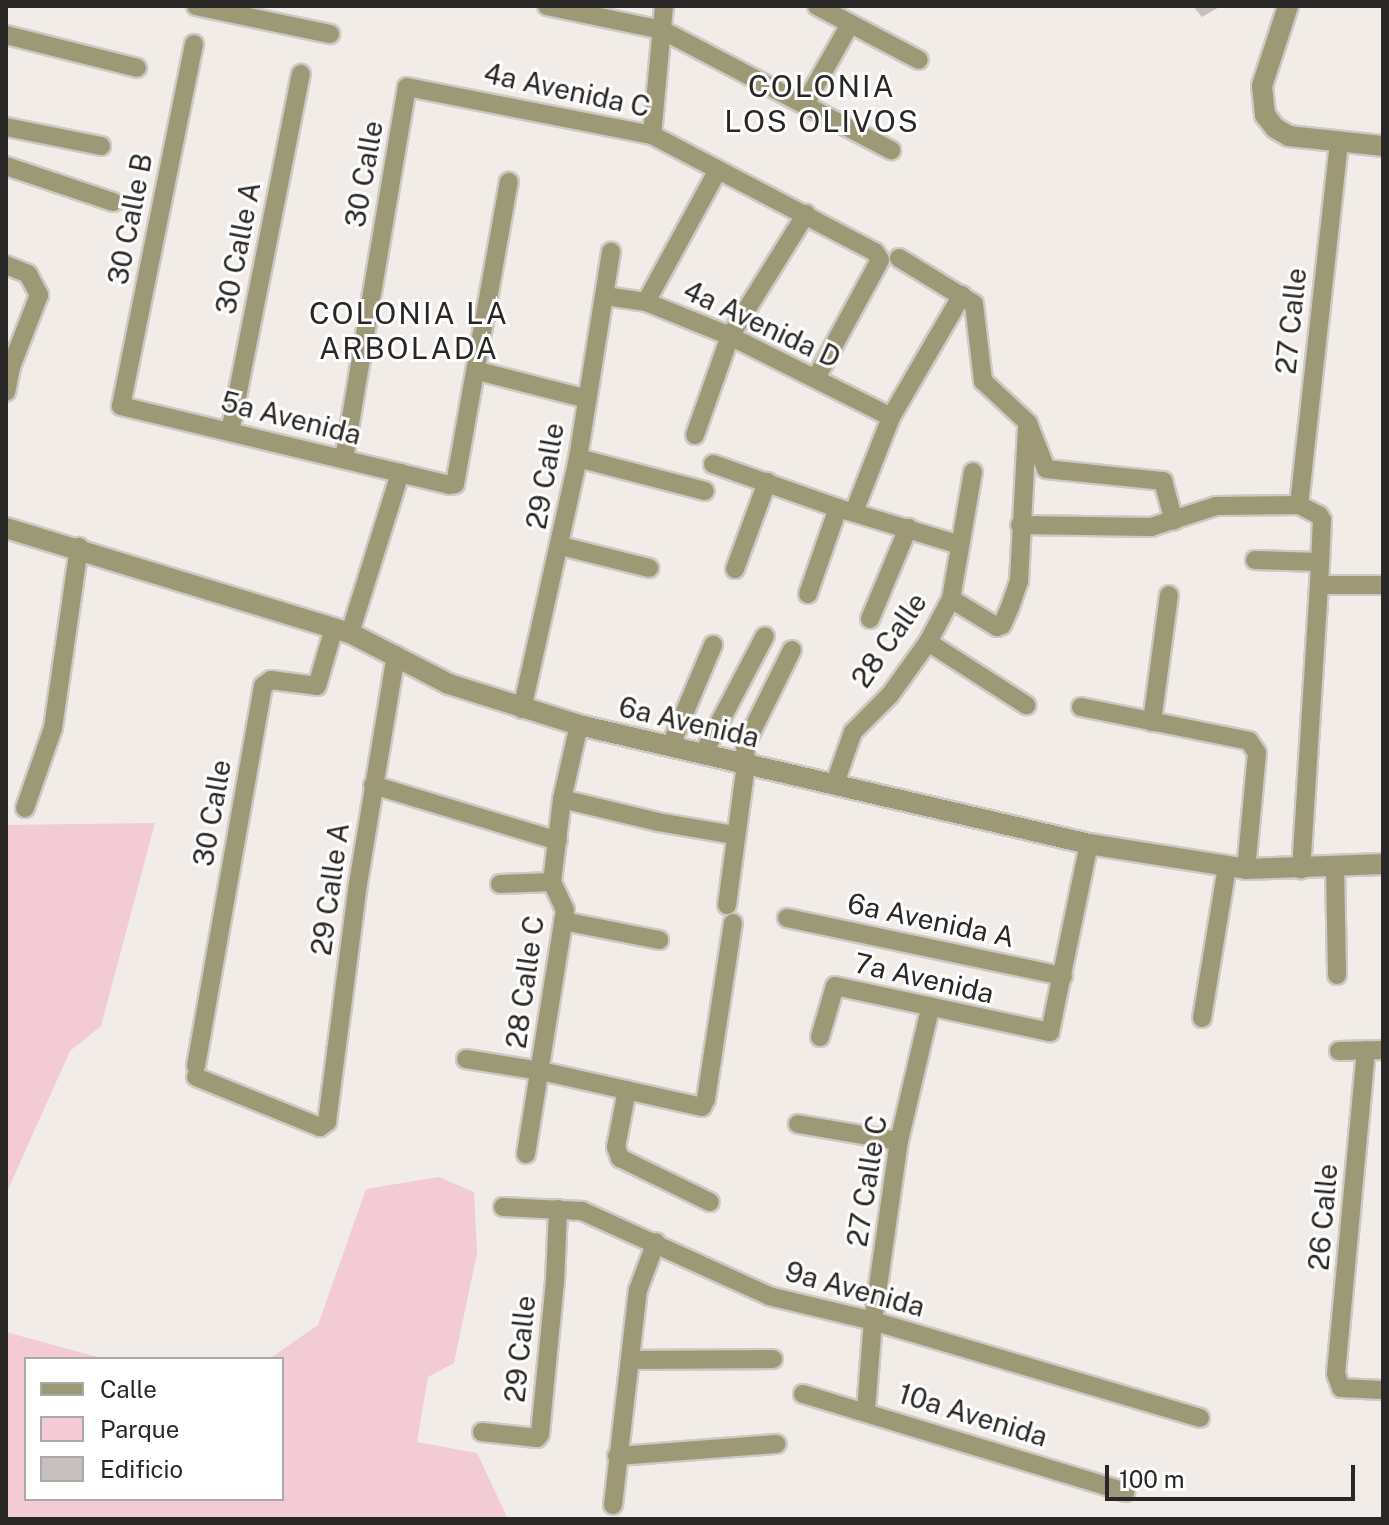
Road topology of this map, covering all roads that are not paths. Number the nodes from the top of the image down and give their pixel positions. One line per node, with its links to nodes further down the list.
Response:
1 (196, 6): 6 (street)
2 (547, 6): 8 (street)
3 (664, 6): 8 (street)
4 (817, 6): 7 (street)
5 (1288, 6): 19 (street)
6 (260, 12): 9 (street)
7 (850, 24): 12 (street); 16 (street)
8 (662, 30): 16 (street); 18 (street)
9 (330, 34)
10 (6, 35): 13 (street)
11 (194, 44): 40 (street, 30 Calle B)
12 (919, 60)
13 (137, 68)
14 (301, 74): 43 (street, 30 Calle A)
15 (407, 87): 18 (street, 4a Avenida C); 46 (street, 30 Calle)
16 (805, 104): 22 (street)
17 (6, 127): 20 (street)
18 (652, 135): 24 (street, 4a Avenida C)
19 (1339, 142): 21 (street); 52 (street, 27 Calle)
20 (101, 146)
21 (1383, 146)
22 (891, 150)
23 (6, 166): 26 (street)
24 (718, 170): 27 (street, 4a Avenida C); 33 (street)
25 (509, 182): 36 (street)
26 (113, 202)
27 (806, 214): 34 (street); 37 (street, 4a Avenida C)
28 (611, 252): 32 (street, 29 Calle)
29 (899, 258): 31 (street)
30 (6, 265): 35 (street)
31 (962, 295): 41 (street); 42 (street)
32 (605, 296): 33 (street, 4a Avenida D); 39 (street, 29 Calle)
33 (646, 302): 34 (street, 4a Avenida D)
34 (730, 336): 37 (street, 4a Avenida D); 44 (street)
35 (9, 366): 38 (street)
36 (478, 371): 39 (street); 49 (street, 5a Avenida)
37 (816, 378): 41 (street, 4a Avenida D)
38 (6, 392)
39 (587, 399): 45 (street, 29 Calle)
40 (121, 406): 43 (street, 5a Avenida)
41 (891, 417): 53 (street)
42 (1028, 423): 54 (street); 55 (street)
43 (230, 432): 46 (street, 5a Avenida)
44 (695, 435)
45 (578, 458): 51 (street); 59 (street, 29 Calle)
46 (344, 459): 49 (street, 5a Avenida)
47 (713, 464): 50 (street)
48 (973, 472): 58 (street, 28 Calle)
49 (400, 473): 71 (street, 30 Calle)
50 (767, 482): 53 (street); 64 (street)
51 (705, 491)
52 (1299, 505): 54 (street); 62 (street)
53 (846, 510): 57 (street); 67 (street)
54 (1174, 521): 55 (street)
55 (1020, 525): 69 (street)
56 (6, 528): 60 (street, 6a Avenida)
57 (908, 528): 58 (street); 70 (street)
58 (960, 545): 69 (street, 28 Calle)
59 (561, 546): 63 (street); 79 (street, 29 Calle)
60 (79, 547): 71 (street, 6a Avenida); 88 (street)
61 (1255, 560): 62 (street)
62 (1319, 562): 65 (street)
63 (649, 568)
64 (735, 569)
65 (1319, 585): 66 (street); 95 (street)
66 (1383, 585)
67 (808, 594)
68 (1169, 595): 80 (street)
69 (951, 599): 73 (street, 28 Calle)
70 (870, 619)
71 (342, 631): 76 (street, 6a Avenida); 112 (street, 30 Calle)
72 (765, 636): 83 (street)
73 (928, 642): 77 (street); 85 (street, 28 Calle)
74 (713, 645): 82 (street)
75 (792, 650): 84 (street)
76 (396, 655): 79 (street, 6a Avenida); 86 (street, 29 Calle A)
77 (1026, 705)
78 (1081, 707): 80 (street)
79 (522, 709): 81 (street, 6a Avenida)
80 (1152, 722): 94 (street)
81 (579, 725): 82 (street, 6a Avenida); 87 (street, 28 Calle C)
82 (670, 747): 83 (street, 6a Avenida)
83 (703, 754): 84 (street, 6a Avenida)
84 (746, 764): 85 (street, 6a Avenida); 89 (street)
85 (835, 783): 91 (street, 6a Avenida)
86 (373, 785): 90 (street); 112 (street, 29 Calle A)
87 (562, 799): 89 (street); 90 (street, 28 Calle C)
88 (25, 808)
89 (735, 835): 110 (street)
90 (558, 841): 96 (street, 28 Calle C)
91 (1089, 844): 94 (street, 6a Avenida); 102 (street)
92 (1383, 864): 93 (street, 6a Avenida)
93 (1335, 867): 95 (street, 6a Avenida); 101 (street)
94 (1236, 868): 95 (street, 6a Avenida); 104 (street)
95 (1301, 869)
96 (552, 882): 97 (street); 99 (street, 28 Calle C)
97 (500, 884)
98 (787, 918): 102 (street, 6a Avenida A)
99 (563, 921): 100 (street); 109 (street, 28 Calle C)
100 (659, 940)
101 (1337, 975)
102 (1063, 976): 103 (street, 7a Avenida)
103 (930, 1009): 105 (street, 7a Avenida); 113 (street, 27 Calle C)
104 (1202, 1018)
105 (820, 1037)
106 (1374, 1050): 107 (street); 122 (street, 26 Calle)
107 (1339, 1051)
108 (466, 1059): 109 (street)
109 (541, 1071): 110 (street); 114 (street, 28 Calle C)
110 (627, 1090): 115 (street)
111 (798, 1124): 113 (street)
112 (320, 1127)
113 (899, 1141): 119 (street, 27 Calle C)
114 (526, 1154)
115 (710, 1202)
116 (503, 1207): 117 (street, 9a Avenida)
117 (558, 1209): 118 (street, 9a Avenida); 126 (street, 29 Calle)
118 (656, 1242): 119 (street, 9a Avenida); 121 (street)
119 (873, 1321): 124 (street, 27 Calle C); 125 (street, 9a Avenida)
120 (773, 1359): 121 (street)
121 (632, 1360): 128 (street)
122 (1383, 1390)
123 (803, 1394): 124 (street, 10a Avenida)
124 (866, 1411): 129 (street, 10a Avenida)
125 (1200, 1418)
126 (482, 1432)
127 (777, 1444): 128 (street)
128 (617, 1456): 130 (street)
129 (1125, 1492)
130 (613, 1505)

